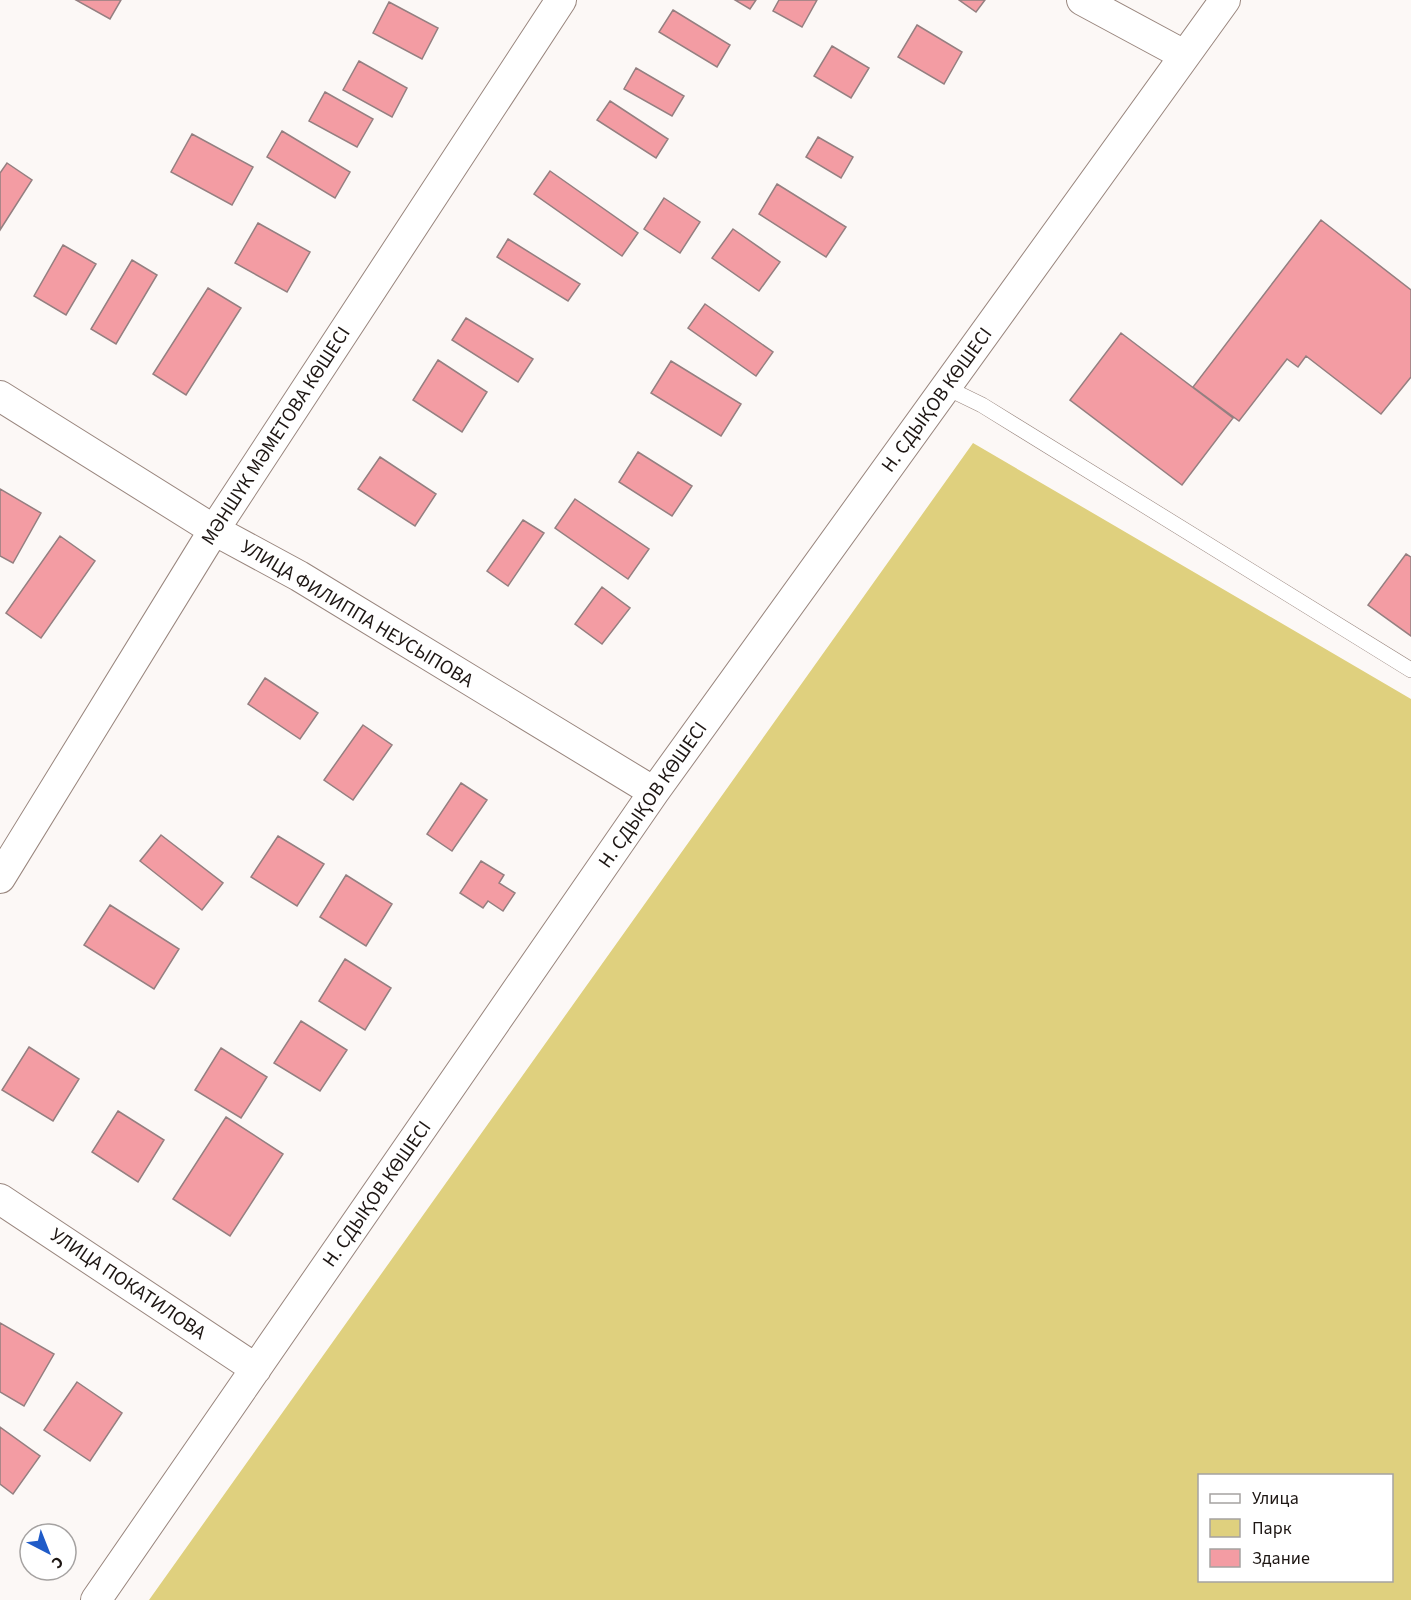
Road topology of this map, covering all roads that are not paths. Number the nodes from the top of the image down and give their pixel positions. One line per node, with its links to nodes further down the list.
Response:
1 (561, 0): 7 (street, МӘНШҮК МӘМЕТОВА КӨШЕСІ)
2 (1082, 0): 4 (street)
3 (1225, 0): 4 (street, Н. СДЫҚОВ КӨШЕСІ)
4 (1185, 55): 5 (street, Н. СДЫҚОВ КӨШЕСІ)
5 (947, 388): 8 (lane); 9 (street, Н. СДЫҚОВ КӨШЕСІ)
6 (0, 396): 7 (street, УЛИЦА ФИЛИППА НЕУСЫПОВА)
7 (214, 530): 9 (street, УЛИЦА ФИЛИППА НЕУСЫПОВА); 10 (street, МӘНШҮК МӘМЕТОВА КӨШЕСІ)
8 (1411, 670)
9 (654, 792): 12 (street, Н. СДЫҚОВ КӨШЕСІ)
10 (0, 878)
11 (0, 1199): 12 (street, УЛИЦА ПОКАТИЛОВА)
12 (256, 1369): 13 (street, Н. СДЫҚОВ КӨШЕСІ)
13 (96, 1600)

